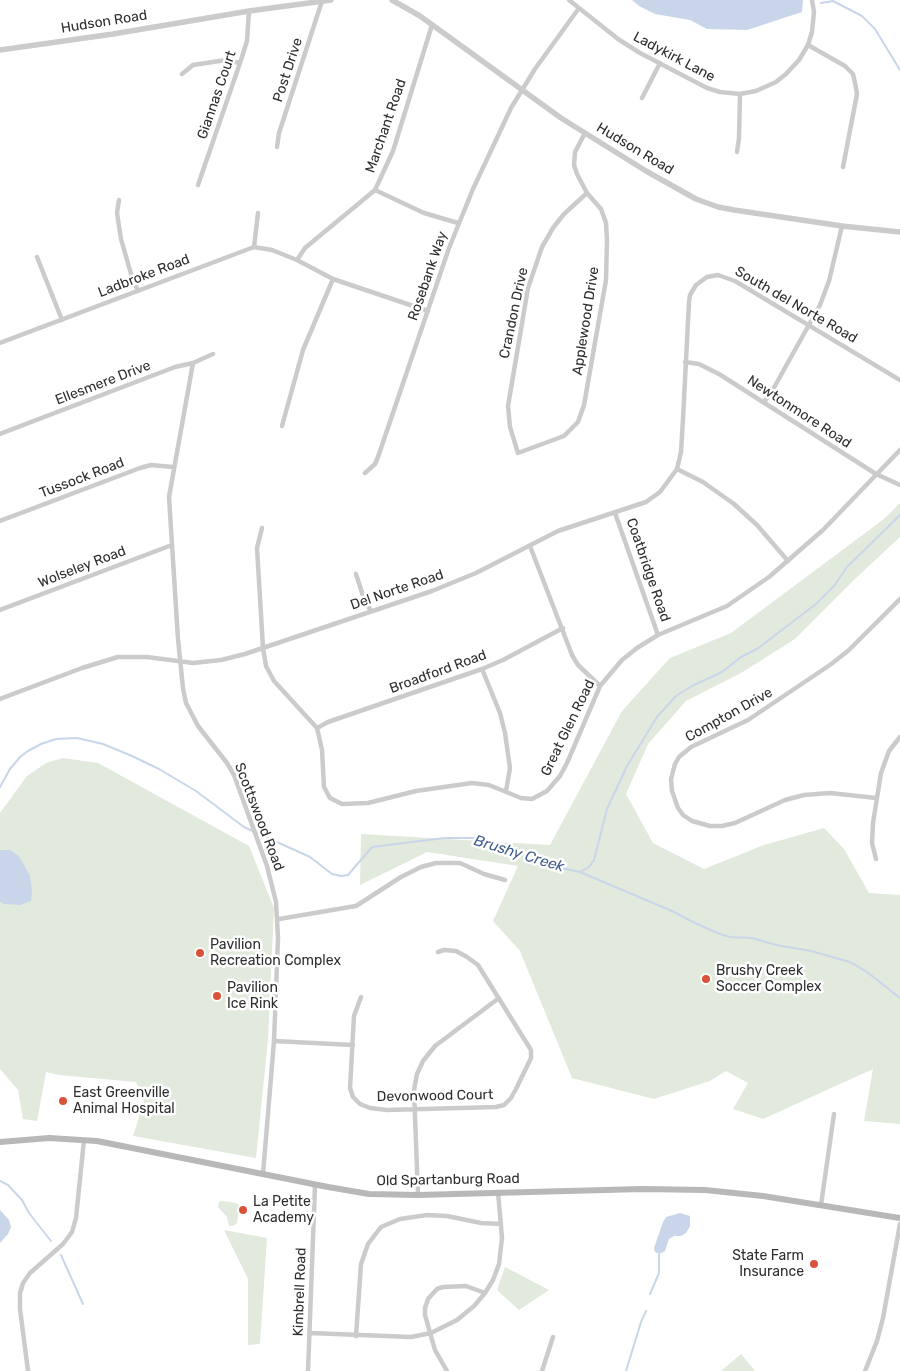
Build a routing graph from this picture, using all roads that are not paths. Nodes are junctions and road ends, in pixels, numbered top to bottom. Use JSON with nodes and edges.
{"nodes":[{"id":1,"x":331,"y":0,"type":"edge"},
{"id":2,"x":392,"y":0,"type":"edge"},
{"id":3,"x":569,"y":0,"type":"edge"},
{"id":4,"x":812,"y":0,"type":"edge"},
{"id":5,"x":322,"y":1,"type":"junction"},
{"id":6,"x":579,"y":8,"type":"junction"},
{"id":7,"x":249,"y":11,"type":"junction"},
{"id":8,"x":432,"y":25,"type":"junction"},
{"id":9,"x":808,"y":45,"type":"junction"},
{"id":10,"x":0,"y":50,"type":"edge"},
{"id":11,"x":240,"y":63,"type":"junction"},
{"id":12,"x":660,"y":63,"type":"junction"},
{"id":13,"x":182,"y":74,"type":"dead end"},
{"id":14,"x":523,"y":90,"type":"junction"},
{"id":15,"x":740,"y":94,"type":"junction"},
{"id":16,"x":642,"y":98,"type":"dead end"},
{"id":17,"x":584,"y":133,"type":"junction"},
{"id":18,"x":277,"y":147,"type":"dead end"},
{"id":19,"x":737,"y":152,"type":"dead end"},
{"id":20,"x":843,"y":167,"type":"dead end"},
{"id":21,"x":198,"y":185,"type":"dead end"},
{"id":22,"x":375,"y":190,"type":"junction"},
{"id":23,"x":587,"y":193,"type":"junction"},
{"id":24,"x":119,"y":200,"type":"dead end"},
{"id":25,"x":258,"y":213,"type":"dead end"},
{"id":26,"x":458,"y":224,"type":"junction"},
{"id":27,"x":842,"y":226,"type":"junction"},
{"id":28,"x":900,"y":232,"type":"edge"},
{"id":29,"x":254,"y":247,"type":"junction"},
{"id":30,"x":37,"y":257,"type":"dead end"},
{"id":31,"x":297,"y":260,"type":"junction"},
{"id":32,"x":333,"y":279,"type":"junction"},
{"id":33,"x":138,"y":291,"type":"junction"},
{"id":34,"x":428,"y":310,"type":"junction"},
{"id":35,"x":62,"y":320,"type":"junction"},
{"id":36,"x":810,"y":325,"type":"junction"},
{"id":37,"x":0,"y":343,"type":"edge"},
{"id":38,"x":214,"y":354,"type":"dead end"},
{"id":39,"x":685,"y":362,"type":"junction"},
{"id":40,"x":193,"y":363,"type":"junction"},
{"id":41,"x":900,"y":380,"type":"edge"},
{"id":42,"x":764,"y":402,"type":"junction"},
{"id":43,"x":282,"y":426,"type":"dead end"},
{"id":44,"x":0,"y":434,"type":"edge"},
{"id":45,"x":900,"y":450,"type":"edge"},
{"id":46,"x":518,"y":453,"type":"joint"},
{"id":47,"x":173,"y":467,"type":"junction"},
{"id":48,"x":676,"y":469,"type":"junction"},
{"id":49,"x":365,"y":473,"type":"dead end"},
{"id":50,"x":876,"y":474,"type":"junction"},
{"id":51,"x":900,"y":485,"type":"edge"},
{"id":52,"x":616,"y":513,"type":"junction"},
{"id":53,"x":0,"y":521,"type":"edge"},
{"id":54,"x":262,"y":528,"type":"dead end"},
{"id":55,"x":172,"y":545,"type":"junction"},
{"id":56,"x":530,"y":546,"type":"junction"},
{"id":57,"x":788,"y":561,"type":"junction"},
{"id":58,"x":356,"y":574,"type":"dead end"},
{"id":59,"x":900,"y":599,"type":"edge"},
{"id":60,"x":0,"y":610,"type":"edge"},
{"id":61,"x":371,"y":611,"type":"junction"},
{"id":62,"x":563,"y":628,"type":"junction"},
{"id":63,"x":658,"y":635,"type":"junction"},
{"id":64,"x":263,"y":648,"type":"junction"},
{"id":65,"x":180,"y":662,"type":"junction"},
{"id":66,"x":482,"y":668,"type":"junction"},
{"id":67,"x":600,"y":686,"type":"junction"},
{"id":68,"x":0,"y":699,"type":"edge"},
{"id":69,"x":317,"y":728,"type":"junction"},
{"id":70,"x":900,"y":737,"type":"edge"},
{"id":71,"x":506,"y":791,"type":"junction"},
{"id":72,"x":876,"y":798,"type":"junction"},
{"id":73,"x":876,"y":859,"type":"dead end"},
{"id":74,"x":505,"y":880,"type":"dead end"},
{"id":75,"x":278,"y":919,"type":"junction"},
{"id":76,"x":438,"y":952,"type":"dead end"},
{"id":77,"x":362,"y":997,"type":"dead end"},
{"id":78,"x":499,"y":998,"type":"junction"},
{"id":79,"x":274,"y":1041,"type":"junction"},
{"id":80,"x":353,"y":1045,"type":"junction"},
{"id":81,"x":414,"y":1109,"type":"junction"},
{"id":82,"x":834,"y":1114,"type":"dead end"},
{"id":83,"x":84,"y":1140,"type":"junction"},
{"id":84,"x":0,"y":1142,"type":"edge"},
{"id":85,"x":263,"y":1174,"type":"junction"},
{"id":86,"x":315,"y":1185,"type":"junction"},
{"id":87,"x":498,"y":1192,"type":"junction"},
{"id":88,"x":418,"y":1195,"type":"junction"},
{"id":89,"x":821,"y":1205,"type":"junction"},
{"id":90,"x":900,"y":1218,"type":"edge"},
{"id":91,"x":500,"y":1224,"type":"junction"},
{"id":92,"x":900,"y":1224,"type":"edge"},
{"id":93,"x":485,"y":1293,"type":"junction"},
{"id":94,"x":310,"y":1333,"type":"junction"},
{"id":95,"x":431,"y":1333,"type":"junction"},
{"id":96,"x":356,"y":1336,"type":"junction"},
{"id":97,"x":553,"y":1336,"type":"dead end"},
{"id":98,"x":28,"y":1371,"type":"edge"},
{"id":99,"x":308,"y":1371,"type":"edge"},
{"id":100,"x":446,"y":1371,"type":"edge"},
{"id":101,"x":542,"y":1371,"type":"edge"},
{"id":102,"x":865,"y":1371,"type":"edge"}],
"edges":[{"from":1,"to":5,"type":"street","name":"Hudson Road"},
{"from":2,"to":8,"type":"street","name":"Hudson Road"},
{"from":3,"to":6,"type":"street","name":"Ladykirk Lane"},
{"from":4,"to":9,"type":"street","name":"Ladykirk Lane"},
{"from":5,"to":7,"type":"street","name":"Hudson Road"},
{"from":5,"to":18,"type":"street","name":"Post Drive"},
{"from":6,"to":12,"type":"street","name":"Ladykirk Lane"},
{"from":6,"to":14,"type":"street","name":"Rosebank Way"},
{"from":7,"to":10,"type":"street","name":"Hudson Road"},
{"from":7,"to":11,"type":"street","name":"Giannas Court"},
{"from":8,"to":14,"type":"street","name":"Hudson Road"},
{"from":8,"to":22,"type":"street","name":"Marchant Road"},
{"from":9,"to":15,"type":"street","name":"Ladykirk Lane"},
{"from":9,"to":20,"type":"street"},
{"from":11,"to":13,"type":"street"},
{"from":11,"to":21,"type":"street","name":"Giannas Court"},
{"from":12,"to":15,"type":"street","name":"Ladykirk Lane"},
{"from":12,"to":16,"type":"street"},
{"from":14,"to":17,"type":"street","name":"Hudson Road"},
{"from":14,"to":26,"type":"street","name":"Rosebank Way"},
{"from":15,"to":19,"type":"street"},
{"from":17,"to":23,"type":"street","name":"Applewood Drive"},
{"from":17,"to":27,"type":"street","name":"Hudson Road"},
{"from":22,"to":26,"type":"street"},
{"from":22,"to":31,"type":"street","name":"Marchant Road"},
{"from":23,"to":46,"type":"street","name":"Crandon Drive"},
{"from":23,"to":46,"type":"street","name":"Applewood Drive"},
{"from":24,"to":33,"type":"street"},
{"from":25,"to":29,"type":"street"},
{"from":26,"to":34,"type":"street","name":"Rosebank Way"},
{"from":27,"to":28,"type":"street","name":"Hudson Road"},
{"from":27,"to":36,"type":"street"},
{"from":29,"to":31,"type":"street"},
{"from":29,"to":33,"type":"street","name":"Ladbroke Road"},
{"from":30,"to":35,"type":"street"},
{"from":31,"to":32,"type":"street"},
{"from":32,"to":34,"type":"street"},
{"from":32,"to":43,"type":"street"},
{"from":33,"to":35,"type":"street","name":"Ladbroke Road"},
{"from":34,"to":49,"type":"street","name":"Rosebank Way"},
{"from":35,"to":37,"type":"street","name":"Ladbroke Road"},
{"from":36,"to":39,"type":"street","name":"South del Norte Road"},
{"from":36,"to":41,"type":"street","name":"South del Norte Road"},
{"from":36,"to":42,"type":"street"},
{"from":38,"to":40,"type":"street","name":"Ellesmere Drive"},
{"from":39,"to":42,"type":"street","name":"Newtonmore Road"},
{"from":39,"to":48,"type":"street","name":"Del Norte Road"},
{"from":40,"to":44,"type":"street","name":"Ellesmere Drive"},
{"from":40,"to":47,"type":"street","name":"Scottswood Road"},
{"from":42,"to":50,"type":"street","name":"Newtonmore Road"},
{"from":45,"to":50,"type":"street"},
{"from":47,"to":53,"type":"street","name":"Tussock Road"},
{"from":47,"to":55,"type":"street","name":"Scottswood Road"},
{"from":48,"to":52,"type":"street","name":"Del Norte Road"},
{"from":48,"to":57,"type":"street"},
{"from":50,"to":51,"type":"street","name":"Newtonmore Road"},
{"from":50,"to":57,"type":"street","name":"Great Glen Road"},
{"from":52,"to":56,"type":"street","name":"Del Norte Road"},
{"from":52,"to":63,"type":"street","name":"Coatbridge Road"},
{"from":54,"to":64,"type":"street","name":"Great Glen Road"},
{"from":55,"to":60,"type":"street","name":"Wolseley Road"},
{"from":55,"to":65,"type":"street","name":"Scottswood Road"},
{"from":56,"to":61,"type":"street","name":"Del Norte Road"},
{"from":56,"to":62,"type":"street"},
{"from":57,"to":63,"type":"street","name":"Great Glen Road"},
{"from":58,"to":61,"type":"street"},
{"from":59,"to":72,"type":"street","name":"Compton Drive"},
{"from":61,"to":64,"type":"street","name":"Del Norte Road"},
{"from":62,"to":66,"type":"street","name":"Broadford Road"},
{"from":62,"to":67,"type":"street"},
{"from":63,"to":67,"type":"street","name":"Great Glen Road"},
{"from":64,"to":65,"type":"street","name":"Del Norte Road"},
{"from":64,"to":69,"type":"street","name":"Great Glen Road"},
{"from":65,"to":68,"type":"street","name":"Del Norte Road"},
{"from":65,"to":75,"type":"street","name":"Scottswood Road"},
{"from":66,"to":69,"type":"street","name":"Broadford Road"},
{"from":66,"to":71,"type":"street"},
{"from":67,"to":71,"type":"street","name":"Great Glen Road"},
{"from":69,"to":71,"type":"street","name":"Great Glen Road"},
{"from":70,"to":72,"type":"street"},
{"from":72,"to":73,"type":"street"},
{"from":74,"to":75,"type":"street"},
{"from":75,"to":79,"type":"street","name":"Scottswood Road"},
{"from":76,"to":78,"type":"street","name":"Devonwood Court"},
{"from":77,"to":80,"type":"street","name":"Devonwood Court"},
{"from":78,"to":81,"type":"street"},
{"from":78,"to":81,"type":"street","name":"Devonwood Court"},
{"from":79,"to":80,"type":"street"},
{"from":79,"to":85,"type":"street","name":"Scottswood Road"},
{"from":80,"to":81,"type":"street","name":"Devonwood Court"},
{"from":81,"to":88,"type":"street"},
{"from":82,"to":89,"type":"street"},
{"from":83,"to":84,"type":"main road","name":"Old Spartanburg Road"},
{"from":83,"to":85,"type":"main road","name":"Old Spartanburg Road"},
{"from":83,"to":98,"type":"street"},
{"from":85,"to":86,"type":"main road","name":"Old Spartanburg Road"},
{"from":86,"to":88,"type":"main road","name":"Old Spartanburg Road"},
{"from":86,"to":94,"type":"street","name":"Kimbrell Road"},
{"from":87,"to":88,"type":"main road","name":"Old Spartanburg Road"},
{"from":87,"to":89,"type":"main road","name":"Old Spartanburg Road"},
{"from":87,"to":91,"type":"street"},
{"from":89,"to":90,"type":"main road","name":"Old Spartanburg Road"},
{"from":91,"to":93,"type":"street"},
{"from":91,"to":96,"type":"street"},
{"from":92,"to":102,"type":"street"},
{"from":93,"to":95,"type":"street"},
{"from":93,"to":95,"type":"street"},
{"from":94,"to":96,"type":"street"},
{"from":94,"to":99,"type":"street","name":"Kimbrell Road"},
{"from":95,"to":96,"type":"street"},
{"from":95,"to":100,"type":"street"},
{"from":97,"to":101,"type":"street"}]}
